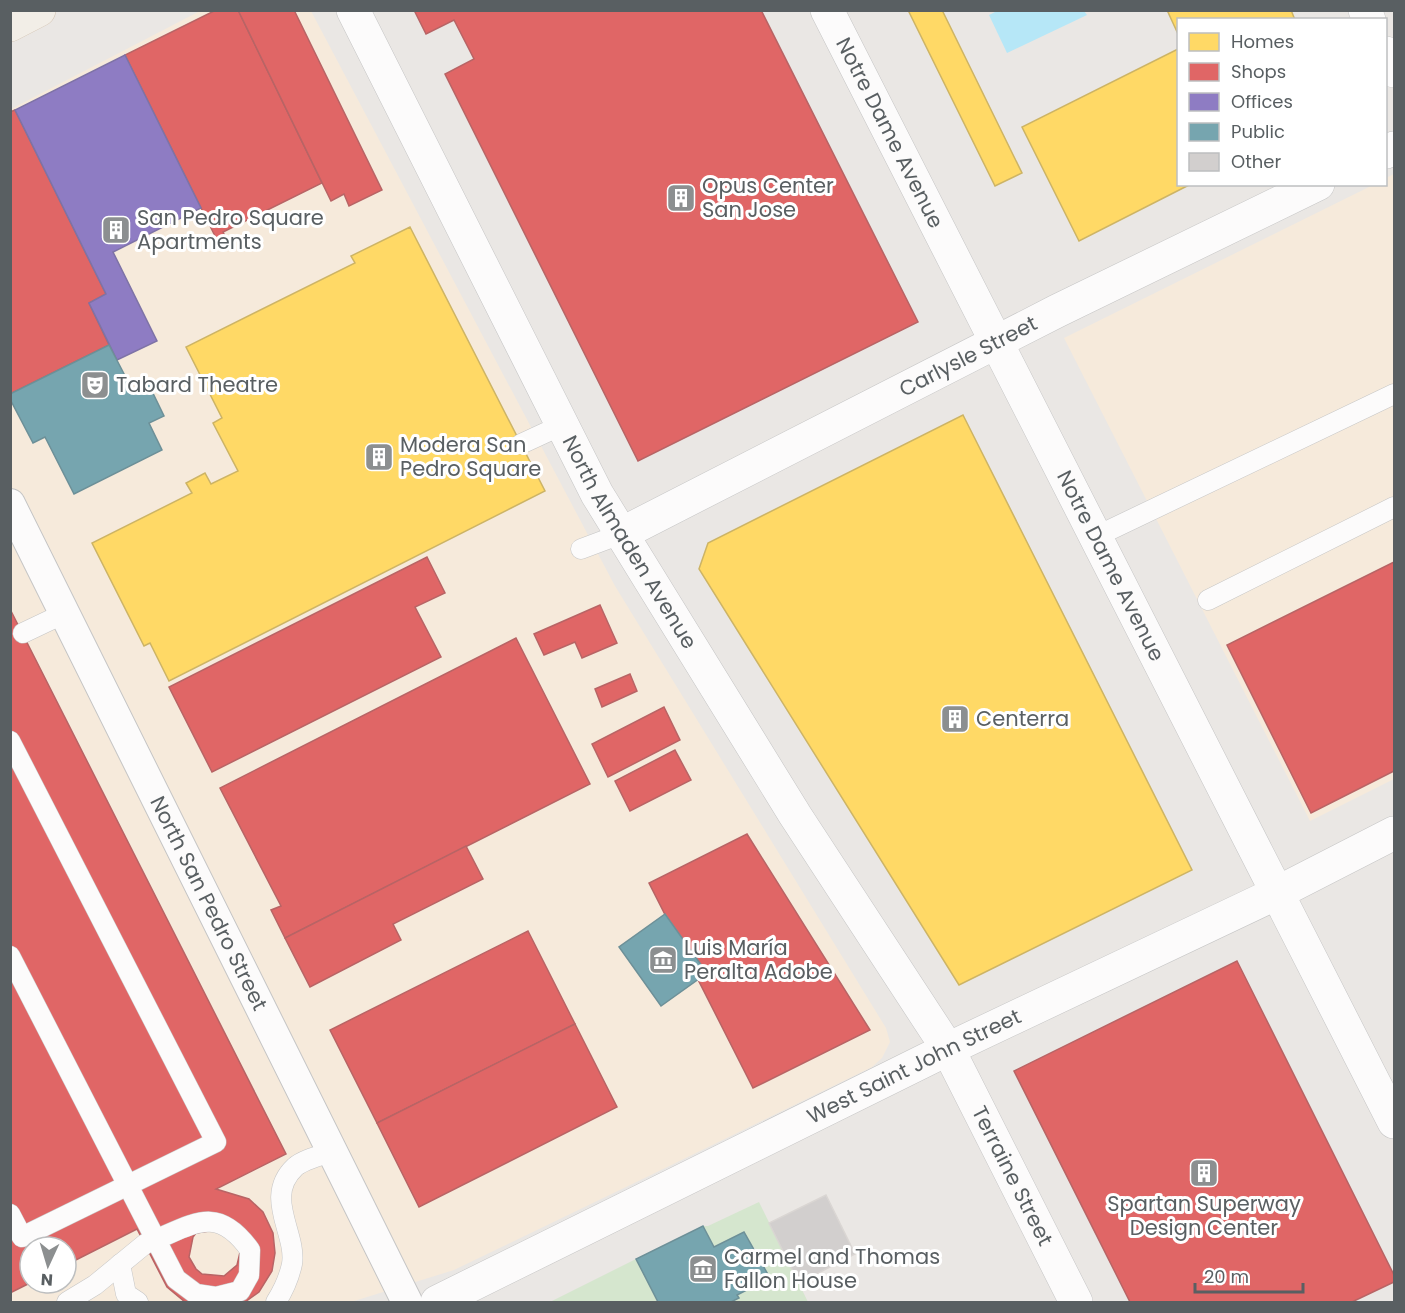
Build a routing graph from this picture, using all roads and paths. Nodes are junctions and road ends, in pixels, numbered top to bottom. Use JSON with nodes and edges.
{"nodes":[{"id":1,"x":39,"y":10,"type":"edge"},
{"id":2,"x":353,"y":10,"type":"edge"},
{"id":3,"x":827,"y":10,"type":"edge"},
{"id":4,"x":10,"y":25,"type":"edge"},
{"id":5,"x":1387,"y":55,"type":"edge"},
{"id":6,"x":1395,"y":71,"type":"edge"},
{"id":7,"x":1314,"y":186,"type":"edge"},
{"id":8,"x":997,"y":342,"type":"junction"},
{"id":9,"x":1395,"y":394,"type":"edge"},
{"id":10,"x":562,"y":425,"type":"junction"},
{"id":11,"x":521,"y":444,"type":"dead end"},
{"id":12,"x":10,"y":504,"type":"edge"},
{"id":13,"x":1395,"y":507,"type":"edge"},
{"id":14,"x":621,"y":534,"type":"junction"},
{"id":15,"x":1095,"y":537,"type":"junction"},
{"id":16,"x":582,"y":549,"type":"dead end"},
{"id":17,"x":1208,"y":600,"type":"dead end"},
{"id":18,"x":65,"y":613,"type":"junction"},
{"id":19,"x":23,"y":633,"type":"dead end"},
{"id":20,"x":10,"y":741,"type":"edge"},
{"id":21,"x":1395,"y":832,"type":"edge"},
{"id":22,"x":1279,"y":892,"type":"junction"},
{"id":23,"x":10,"y":956,"type":"edge"},
{"id":24,"x":948,"y":1049,"type":"junction"},
{"id":25,"x":1395,"y":1122,"type":"edge"},
{"id":26,"x":334,"y":1151,"type":"junction"},
{"id":27,"x":127,"y":1185,"type":"junction"},
{"id":28,"x":10,"y":1214,"type":"edge"},
{"id":29,"x":120,"y":1264,"type":"junction"},
{"id":30,"x":67,"y":1302,"type":"edge"},
{"id":31,"x":138,"y":1302,"type":"edge"},
{"id":32,"x":276,"y":1302,"type":"edge"},
{"id":33,"x":407,"y":1302,"type":"edge"},
{"id":34,"x":437,"y":1302,"type":"edge"},
{"id":35,"x":1076,"y":1302,"type":"edge"}],
"edges":[{"from":1,"to":4,"type":"main road"},
{"from":2,"to":10,"type":"street","name":"North Almaden Avenue"},
{"from":3,"to":8,"type":"street","name":"Notre Dame Avenue"},
{"from":5,"to":6,"type":"street"},
{"from":7,"to":8,"type":"street","name":"Carlysle Street"},
{"from":8,"to":14,"type":"street","name":"Carlysle Street"},
{"from":8,"to":15,"type":"street","name":"Notre Dame Avenue"},
{"from":9,"to":15,"type":"lane"},
{"from":10,"to":11,"type":"lane"},
{"from":10,"to":14,"type":"street","name":"North Almaden Avenue"},
{"from":12,"to":18,"type":"street","name":"North San Pedro Street"},
{"from":13,"to":17,"type":"lane"},
{"from":14,"to":16,"type":"lane"},
{"from":14,"to":24,"type":"street","name":"North Almaden Avenue"},
{"from":15,"to":22,"type":"street","name":"Notre Dame Avenue"},
{"from":18,"to":19,"type":"lane"},
{"from":18,"to":26,"type":"street","name":"North San Pedro Street"},
{"from":20,"to":27,"type":"lane"},
{"from":21,"to":22,"type":"street","name":"West Saint John Street"},
{"from":22,"to":24,"type":"street","name":"West Saint John Street"},
{"from":22,"to":25,"type":"street","name":"Notre Dame Avenue"},
{"from":23,"to":27,"type":"lane"},
{"from":24,"to":34,"type":"street","name":"West Saint John Street"},
{"from":24,"to":35,"type":"street","name":"Terraine Street"},
{"from":26,"to":32,"type":"lane"},
{"from":26,"to":33,"type":"street","name":"North San Pedro Street"},
{"from":27,"to":28,"type":"lane"},
{"from":27,"to":29,"type":"lane"},
{"from":29,"to":30,"type":"lane"},
{"from":29,"to":31,"type":"lane"}]}
